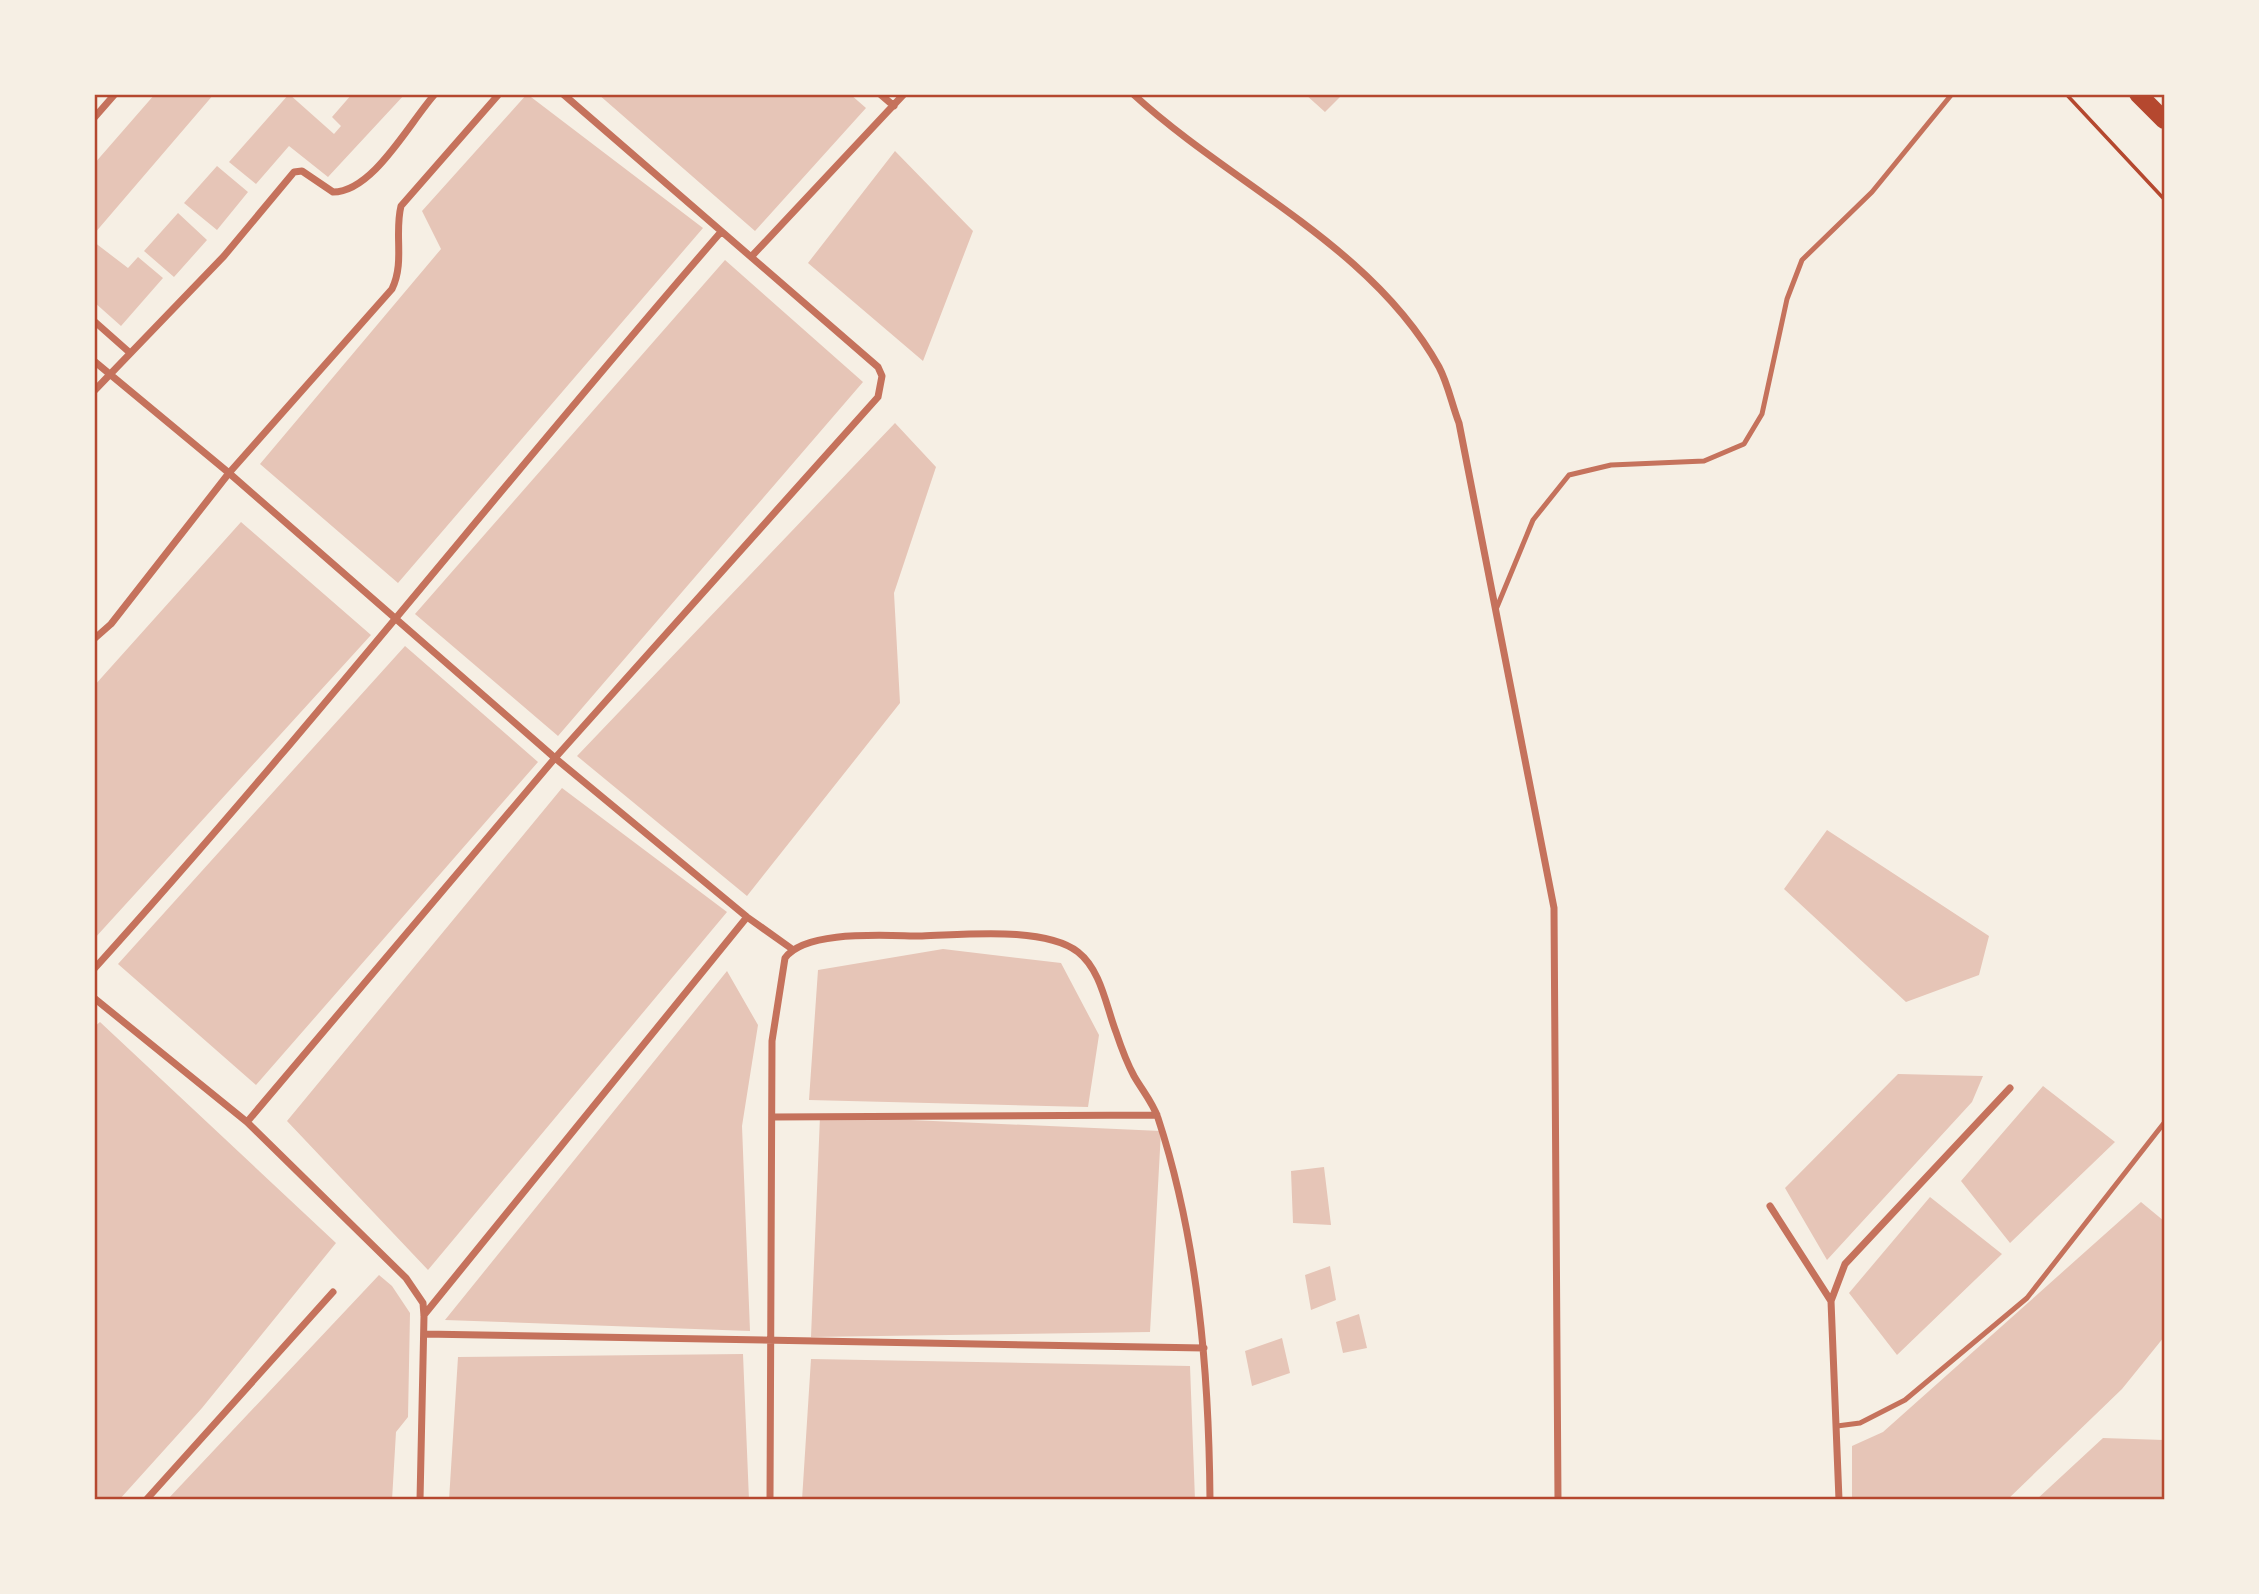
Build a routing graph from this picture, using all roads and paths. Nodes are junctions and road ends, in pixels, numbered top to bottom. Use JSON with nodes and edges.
{"nodes":[{"id":1,"x":115,"y":94,"type":"edge"},
{"id":2,"x":435,"y":94,"type":"edge"},
{"id":3,"x":499,"y":94,"type":"edge"},
{"id":4,"x":563,"y":94,"type":"edge"},
{"id":5,"x":880,"y":94,"type":"edge"},
{"id":6,"x":904,"y":94,"type":"edge"},
{"id":7,"x":1133,"y":94,"type":"edge"},
{"id":8,"x":1952,"y":94,"type":"edge"},
{"id":9,"x":2066,"y":94,"type":"edge"},
{"id":10,"x":2138,"y":94,"type":"edge"},
{"id":11,"x":894,"y":106,"type":"junction"},
{"id":12,"x":94,"y":118,"type":"edge"},
{"id":13,"x":2165,"y":120,"type":"edge"},
{"id":14,"x":2165,"y":199,"type":"edge"},
{"id":15,"x":720,"y":233,"type":"junction"},
{"id":16,"x":751,"y":257,"type":"junction"},
{"id":17,"x":94,"y":321,"type":"edge"},
{"id":18,"x":129,"y":352,"type":"junction"},
{"id":19,"x":94,"y":361,"type":"edge"},
{"id":20,"x":109,"y":374,"type":"junction"},
{"id":21,"x":94,"y":391,"type":"edge"},
{"id":22,"x":229,"y":473,"type":"junction"},
{"id":23,"x":1497,"y":607,"type":"junction"},
{"id":24,"x":396,"y":620,"type":"junction"},
{"id":25,"x":94,"y":639,"type":"edge"},
{"id":26,"x":555,"y":758,"type":"junction"},
{"id":27,"x":747,"y":917,"type":"junction"},
{"id":28,"x":792,"y":949,"type":"junction"},
{"id":29,"x":94,"y":969,"type":"edge"},
{"id":30,"x":95,"y":999,"type":"edge"},
{"id":31,"x":2010,"y":1088,"type":"dead end"},
{"id":32,"x":1157,"y":1115,"type":"junction"},
{"id":33,"x":773,"y":1117,"type":"junction"},
{"id":34,"x":247,"y":1122,"type":"junction"},
{"id":35,"x":2165,"y":1124,"type":"edge"},
{"id":36,"x":1770,"y":1206,"type":"dead end"},
{"id":37,"x":332,"y":1292,"type":"dead end"},
{"id":38,"x":1830,"y":1301,"type":"junction"},
{"id":39,"x":424,"y":1316,"type":"junction"},
{"id":40,"x":424,"y":1334,"type":"junction"},
{"id":41,"x":772,"y":1340,"type":"junction"},
{"id":42,"x":1204,"y":1348,"type":"junction"},
{"id":43,"x":1837,"y":1426,"type":"junction"},
{"id":44,"x":146,"y":1500,"type":"edge"},
{"id":45,"x":420,"y":1500,"type":"edge"},
{"id":46,"x":770,"y":1500,"type":"edge"},
{"id":47,"x":1210,"y":1500,"type":"edge"},
{"id":48,"x":1558,"y":1500,"type":"edge"},
{"id":49,"x":1839,"y":1500,"type":"edge"}],
"edges":[{"from":1,"to":12,"type":"street"},
{"from":2,"to":18,"type":"street"},
{"from":3,"to":22,"type":"street"},
{"from":4,"to":15,"type":"street"},
{"from":5,"to":11,"type":"street"},
{"from":6,"to":11,"type":"street"},
{"from":7,"to":23,"type":"street"},
{"from":8,"to":23,"type":"lane"},
{"from":9,"to":14,"type":"path"},
{"from":10,"to":13,"type":"highway"},
{"from":11,"to":16,"type":"street"},
{"from":15,"to":16,"type":"street"},
{"from":15,"to":24,"type":"street"},
{"from":16,"to":26,"type":"street"},
{"from":17,"to":18,"type":"street"},
{"from":18,"to":20,"type":"street"},
{"from":19,"to":20,"type":"street"},
{"from":20,"to":21,"type":"street"},
{"from":20,"to":22,"type":"street"},
{"from":22,"to":24,"type":"street"},
{"from":22,"to":25,"type":"street"},
{"from":23,"to":48,"type":"street"},
{"from":24,"to":26,"type":"street"},
{"from":24,"to":29,"type":"street"},
{"from":26,"to":27,"type":"street"},
{"from":26,"to":34,"type":"street"},
{"from":27,"to":28,"type":"street"},
{"from":27,"to":39,"type":"street"},
{"from":28,"to":32,"type":"street"},
{"from":28,"to":33,"type":"street"},
{"from":30,"to":34,"type":"street"},
{"from":31,"to":38,"type":"street"},
{"from":32,"to":33,"type":"street"},
{"from":32,"to":42,"type":"street"},
{"from":33,"to":41,"type":"street"},
{"from":34,"to":39,"type":"street"},
{"from":35,"to":43,"type":"lane"},
{"from":36,"to":38,"type":"street"},
{"from":37,"to":44,"type":"street"},
{"from":38,"to":43,"type":"street"},
{"from":39,"to":40,"type":"street"},
{"from":40,"to":41,"type":"street"},
{"from":40,"to":45,"type":"street"},
{"from":41,"to":42,"type":"street"},
{"from":41,"to":46,"type":"street"},
{"from":42,"to":47,"type":"street"},
{"from":43,"to":49,"type":"street"}]}
